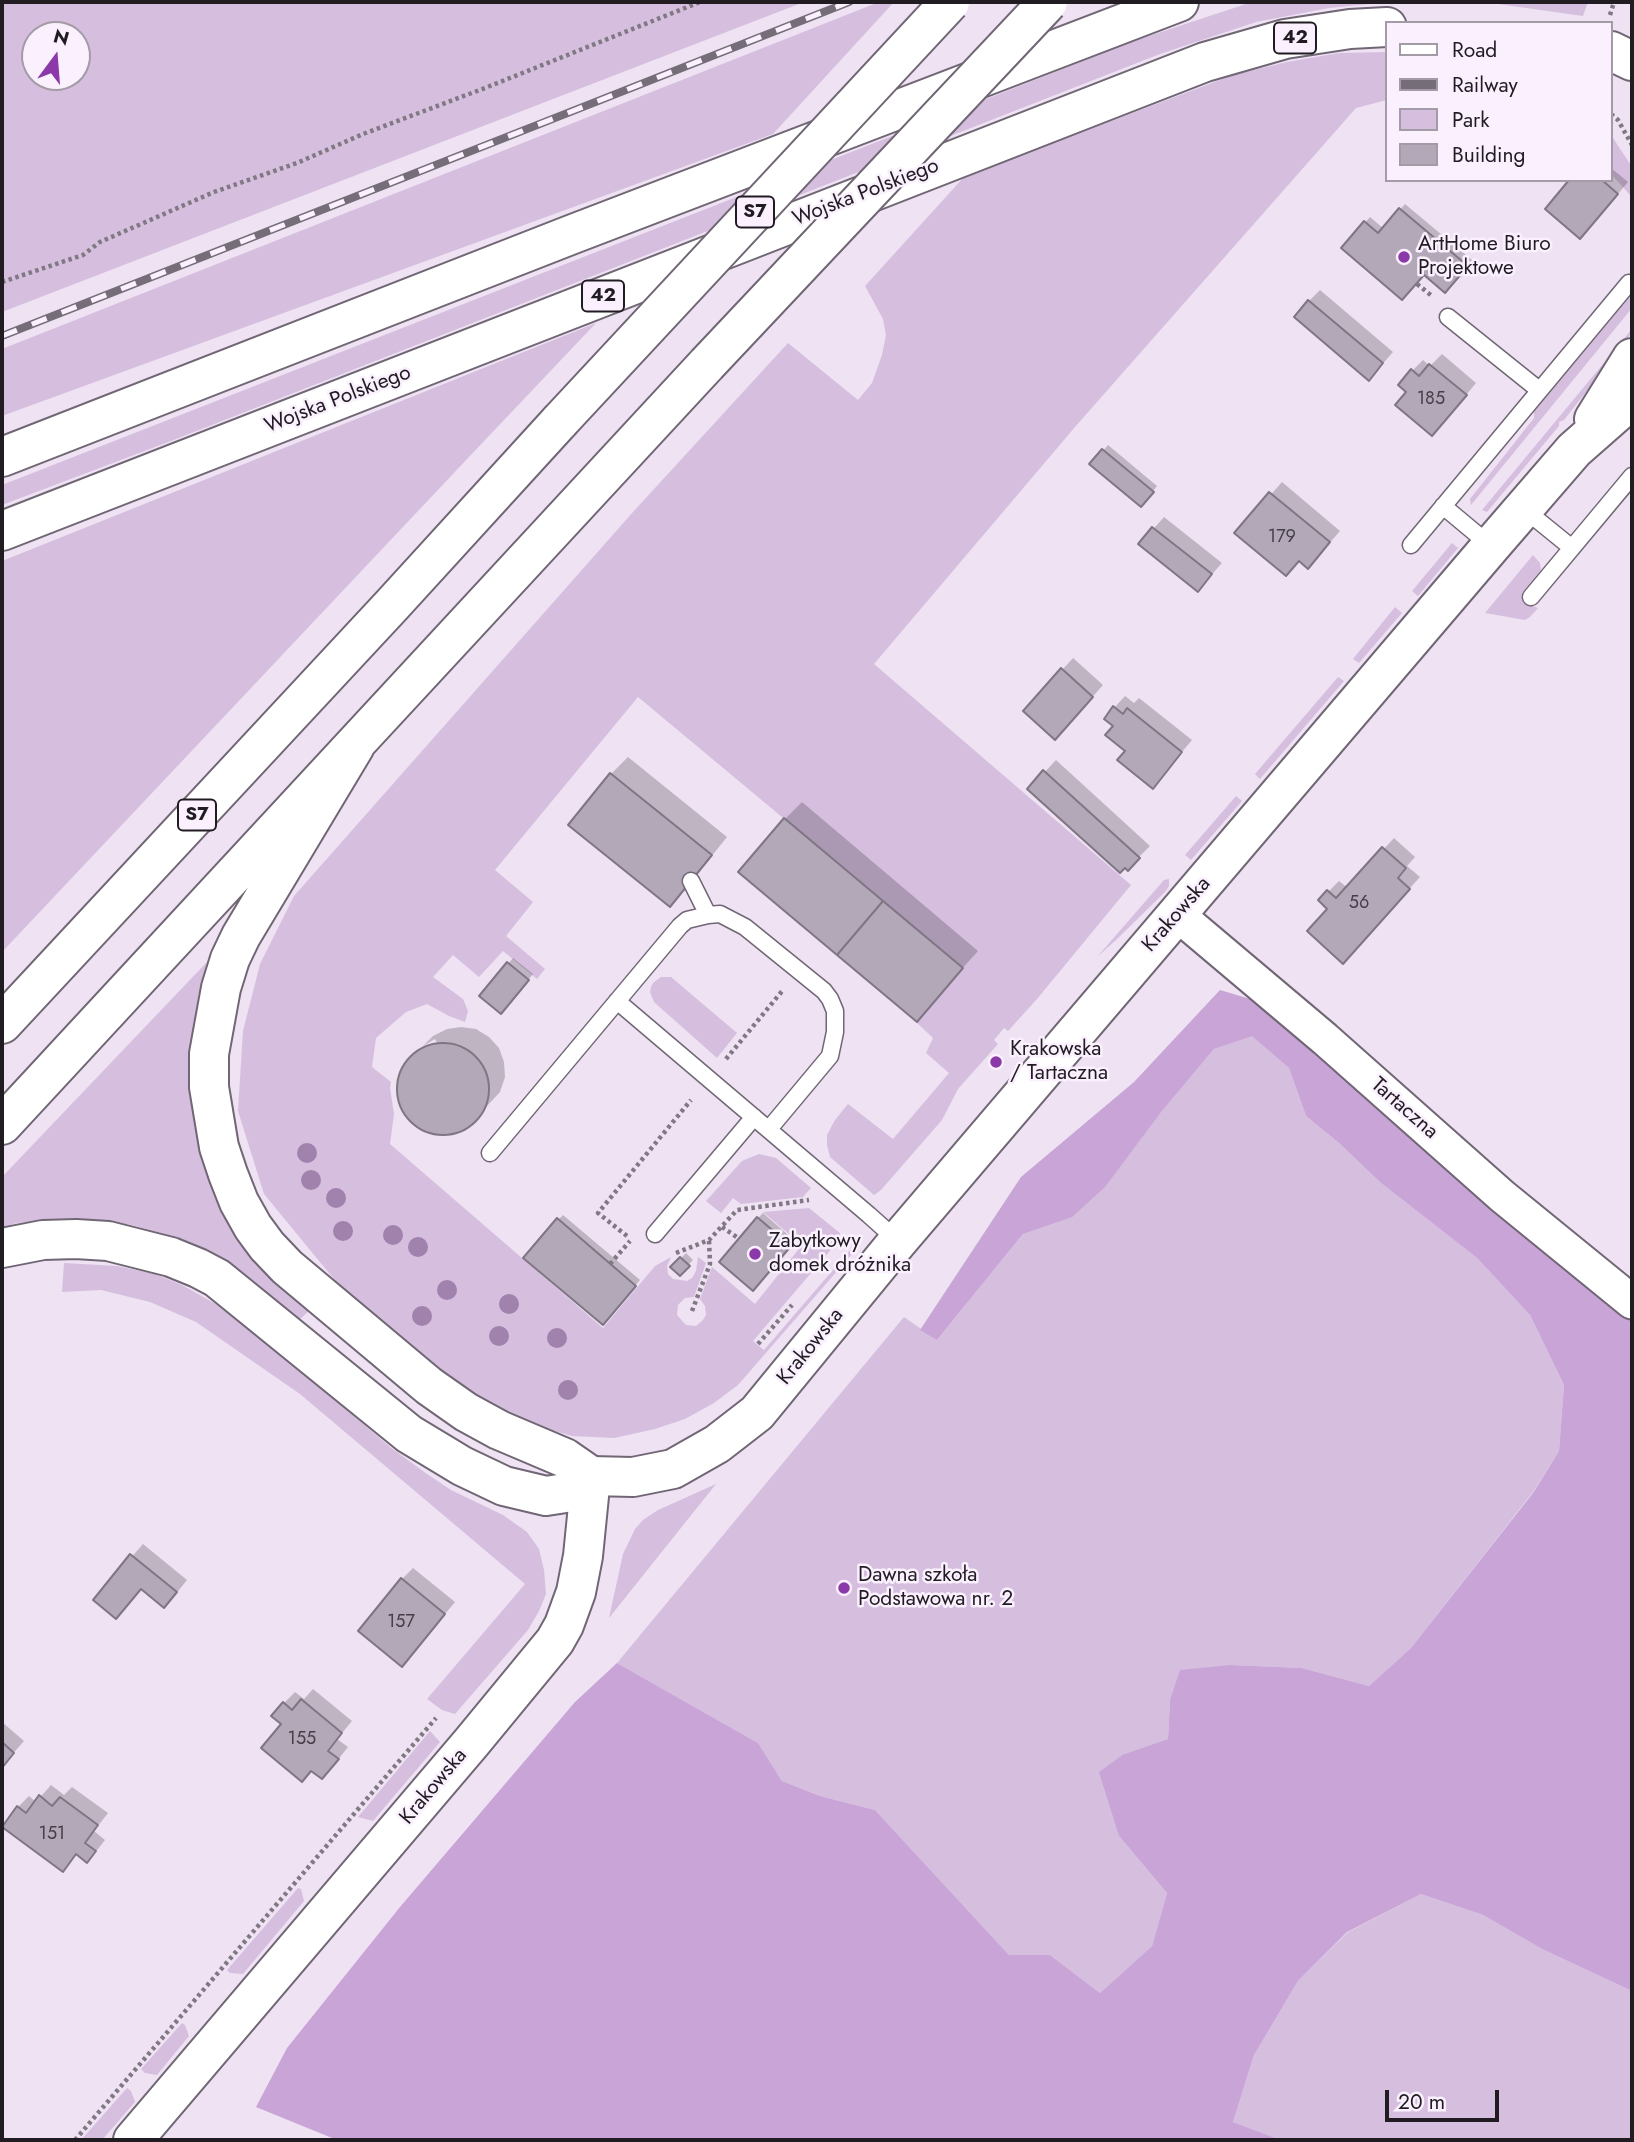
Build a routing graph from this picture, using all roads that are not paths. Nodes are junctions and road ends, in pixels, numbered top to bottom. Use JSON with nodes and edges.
{"nodes":[{"id":1,"x":950,"y":2,"type":"edge"},
{"id":2,"x":1048,"y":2,"type":"edge"},
{"id":3,"x":1179,"y":2,"type":"edge"},
{"id":4,"x":1386,"y":27,"type":"edge"},
{"id":5,"x":1613,"y":52,"type":"edge"},
{"id":6,"x":1632,"y":61,"type":"edge"},
{"id":7,"x":1629,"y":283,"type":"dead end"},
{"id":8,"x":1448,"y":317,"type":"dead end"},
{"id":9,"x":1632,"y":358,"type":"edge"},
{"id":10,"x":1539,"y":390,"type":"junction"},
{"id":11,"x":1632,"y":399,"type":"edge"},
{"id":12,"x":1574,"y":450,"type":"junction"},
{"id":13,"x":2,"y":457,"type":"edge"},
{"id":14,"x":1632,"y":476,"type":"edge"},
{"id":15,"x":1443,"y":506,"type":"junction"},
{"id":16,"x":1524,"y":509,"type":"junction"},
{"id":17,"x":2,"y":531,"type":"edge"},
{"id":18,"x":1411,"y":545,"type":"dead end"},
{"id":19,"x":1491,"y":546,"type":"junction"},
{"id":20,"x":1572,"y":548,"type":"junction"},
{"id":21,"x":1531,"y":597,"type":"dead end"},
{"id":22,"x":355,"y":746,"type":"junction"},
{"id":23,"x":691,"y":881,"type":"dead end"},
{"id":24,"x":708,"y":915,"type":"junction"},
{"id":25,"x":1178,"y":915,"type":"junction"},
{"id":26,"x":617,"y":1000,"type":"junction"},
{"id":27,"x":2,"y":1024,"type":"edge"},
{"id":28,"x":754,"y":1117,"type":"junction"},
{"id":29,"x":2,"y":1125,"type":"edge"},
{"id":30,"x":769,"y":1129,"type":"junction"},
{"id":31,"x":490,"y":1153,"type":"dead end"},
{"id":32,"x":655,"y":1234,"type":"dead end"},
{"id":33,"x":898,"y":1241,"type":"junction"},
{"id":34,"x":2,"y":1248,"type":"edge"},
{"id":35,"x":1632,"y":1302,"type":"edge"},
{"id":36,"x":591,"y":1476,"type":"junction"},
{"id":37,"x":133,"y":2140,"type":"edge"}],
"edges":[{"from":1,"to":27,"type":"main road","number":"S7","bridge":true},
{"from":2,"to":22,"type":"main road","bridge":true},
{"from":3,"to":13,"type":"main road"},
{"from":4,"to":17,"type":"main road","name":"Wojska Polskiego","number":"42"},
{"from":5,"to":6,"type":"main road"},
{"from":7,"to":10,"type":"lane"},
{"from":8,"to":10,"type":"lane"},
{"from":9,"to":12,"type":"main road","name":"Krakowska"},
{"from":10,"to":15,"type":"lane"},
{"from":11,"to":12,"type":"main road","name":"Krakowska"},
{"from":12,"to":16,"type":"main road","name":"Krakowska"},
{"from":14,"to":20,"type":"lane"},
{"from":15,"to":18,"type":"lane"},
{"from":15,"to":19,"type":"lane"},
{"from":16,"to":19,"type":"main road","name":"Krakowska"},
{"from":16,"to":20,"type":"lane"},
{"from":19,"to":25,"type":"main road","name":"Krakowska"},
{"from":20,"to":21,"type":"lane"},
{"from":22,"to":29,"type":"main road"},
{"from":22,"to":36,"type":"main road"},
{"from":23,"to":24,"type":"lane"},
{"from":24,"to":26,"type":"lane"},
{"from":24,"to":30,"type":"lane"},
{"from":25,"to":33,"type":"main road","name":"Krakowska"},
{"from":25,"to":35,"type":"street","name":"Tartaczna"},
{"from":26,"to":28,"type":"lane"},
{"from":26,"to":31,"type":"lane"},
{"from":28,"to":30,"type":"lane"},
{"from":28,"to":32,"type":"lane"},
{"from":30,"to":33,"type":"lane"},
{"from":33,"to":36,"type":"main road","name":"Krakowska"},
{"from":34,"to":36,"type":"main road"},
{"from":36,"to":37,"type":"main road","name":"Krakowska"}]}
